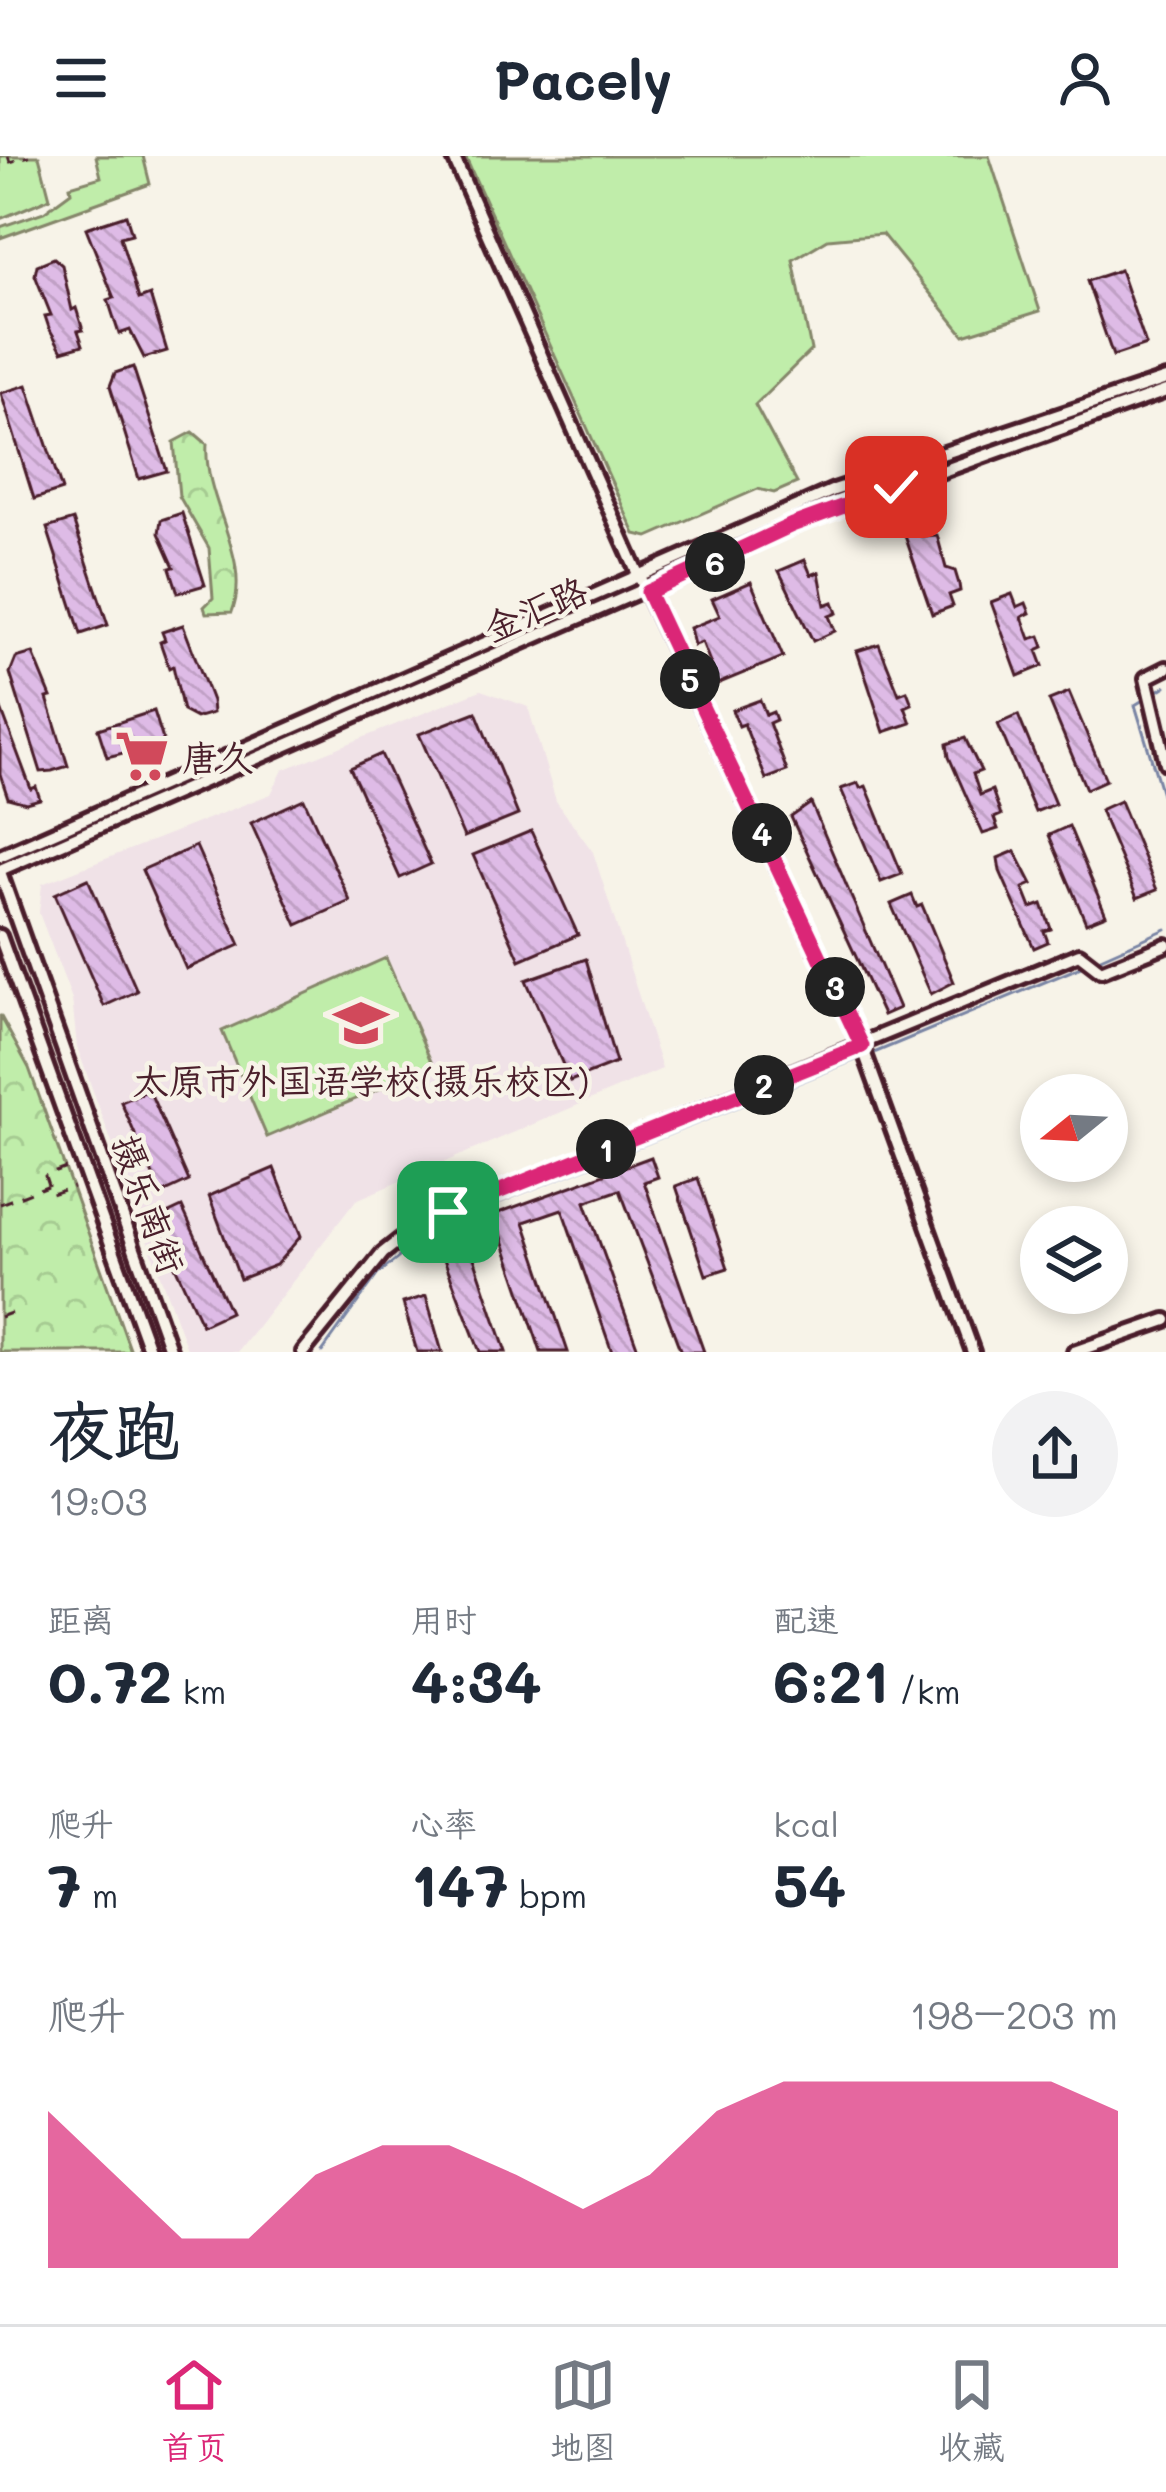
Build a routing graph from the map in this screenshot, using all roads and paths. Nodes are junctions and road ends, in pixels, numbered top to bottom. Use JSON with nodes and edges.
{"nodes":[{"id":1,"x":8,"y":156,"type":"edge"},
{"id":2,"x":29,"y":156,"type":"edge"},
{"id":3,"x":453,"y":156,"type":"edge"},
{"id":4,"x":1166,"y":379,"type":"edge"},
{"id":5,"x":1166,"y":391,"type":"edge"},
{"id":6,"x":637,"y":572,"type":"junction"},
{"id":7,"x":648,"y":592,"type":"junction"},
{"id":8,"x":1166,"y":668,"type":"edge"},
{"id":9,"x":1161,"y":714,"type":"edge"},
{"id":10,"x":1166,"y":763,"type":"edge"},
{"id":11,"x":0,"y":856,"type":"edge"},
{"id":12,"x":0,"y":871,"type":"edge"},
{"id":13,"x":0,"y":936,"type":"edge"},
{"id":14,"x":1166,"y":944,"type":"edge"},
{"id":15,"x":862,"y":1046,"type":"junction"},
{"id":16,"x":66,"y":1168,"type":"dead end"},
{"id":17,"x":48,"y":1185,"type":"junction"},
{"id":18,"x":73,"y":1187,"type":"dead end"},
{"id":19,"x":0,"y":1204,"type":"edge"},
{"id":20,"x":10,"y":1313,"type":"dead end"},
{"id":21,"x":0,"y":1317,"type":"edge"},
{"id":22,"x":1166,"y":1319,"type":"edge"},
{"id":23,"x":150,"y":1352,"type":"edge"},
{"id":24,"x":171,"y":1352,"type":"edge"},
{"id":25,"x":303,"y":1352,"type":"edge"},
{"id":26,"x":974,"y":1352,"type":"edge"},
{"id":27,"x":1075,"y":1352,"type":"edge"}],
"edges":[{"from":1,"to":2,"type":"path"},
{"from":3,"to":6,"type":"street"},
{"from":4,"to":6,"type":"street","name":"金汇路"},
{"from":5,"to":7,"type":"street","name":"金汇路"},
{"from":6,"to":7,"type":"street"},
{"from":6,"to":11,"type":"street","name":"金汇路"},
{"from":7,"to":12,"type":"street","name":"金汇路"},
{"from":7,"to":15,"type":"street"},
{"from":8,"to":9,"type":"street"},
{"from":9,"to":10,"type":"street"},
{"from":12,"to":24,"type":"street","name":"摄乐南街"},
{"from":13,"to":23,"type":"street","name":"摄乐南街"},
{"from":14,"to":15,"type":"street"},
{"from":15,"to":25,"type":"street"},
{"from":15,"to":26,"type":"street"},
{"from":16,"to":17,"type":"path"},
{"from":17,"to":18,"type":"path"},
{"from":17,"to":19,"type":"path"},
{"from":20,"to":21,"type":"path"},
{"from":22,"to":27,"type":"street"}]}
